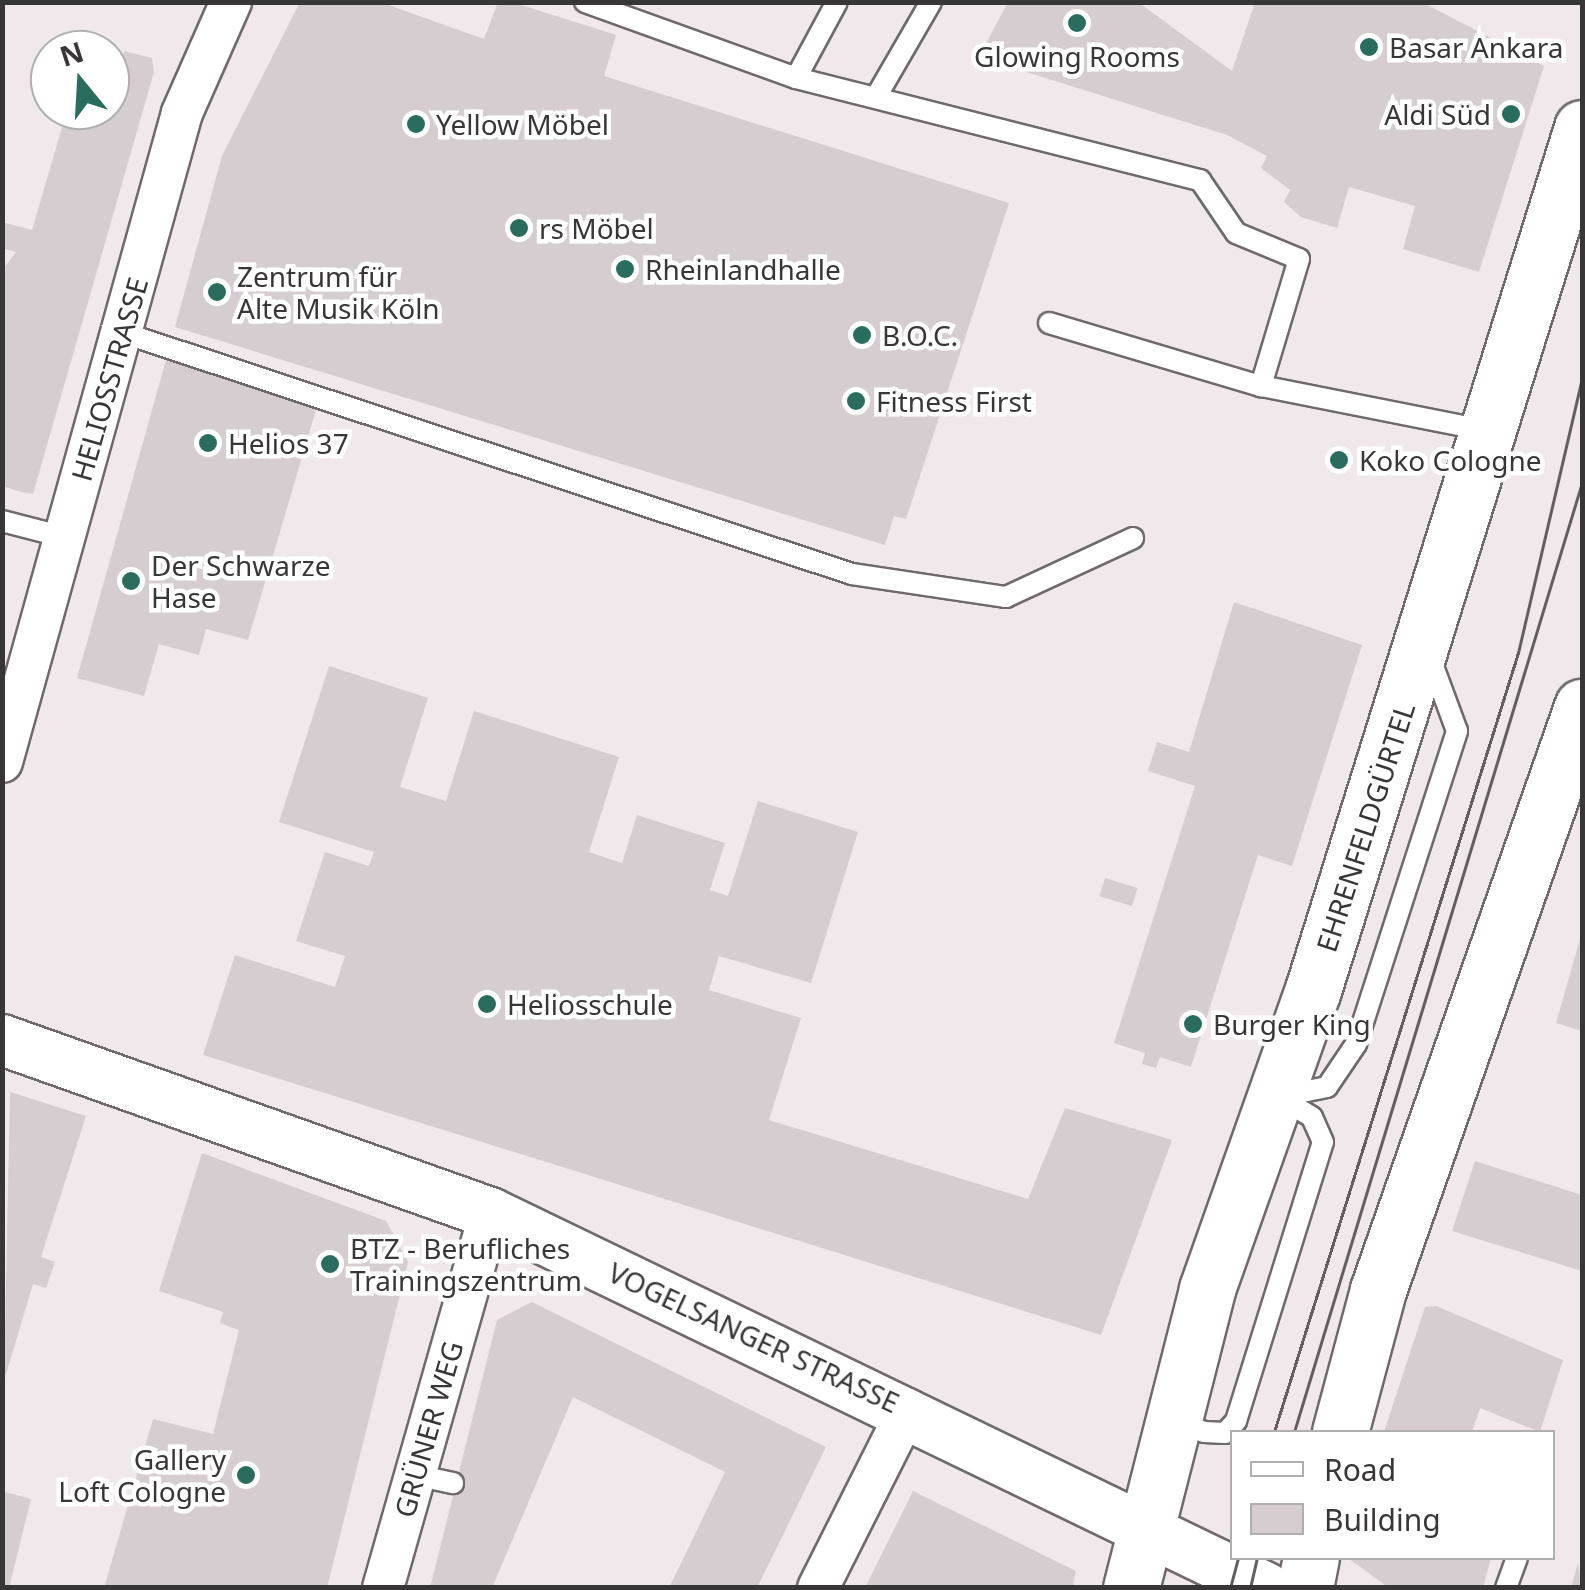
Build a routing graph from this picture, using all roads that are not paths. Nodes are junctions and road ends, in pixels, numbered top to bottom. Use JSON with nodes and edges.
{"nodes":[{"id":1,"x":231,"y":2,"type":"edge"},
{"id":2,"x":585,"y":2,"type":"edge"},
{"id":3,"x":837,"y":2,"type":"edge"},
{"id":4,"x":931,"y":2,"type":"edge"},
{"id":5,"x":796,"y":78,"type":"junction"},
{"id":6,"x":876,"y":97,"type":"junction"},
{"id":7,"x":1582,"y":128,"type":"edge"},
{"id":8,"x":1049,"y":323,"type":"dead end"},
{"id":9,"x":124,"y":333,"type":"junction"},
{"id":10,"x":1261,"y":386,"type":"junction"},
{"id":11,"x":1493,"y":420,"type":"junction"},
{"id":12,"x":2,"y":521,"type":"edge"},
{"id":13,"x":64,"y":538,"type":"junction"},
{"id":14,"x":1133,"y":538,"type":"dead end"},
{"id":15,"x":1582,"y":707,"type":"edge"},
{"id":16,"x":2,"y":762,"type":"edge"},
{"id":17,"x":2,"y":1040,"type":"edge"},
{"id":18,"x":490,"y":1212,"type":"junction"},
{"id":19,"x":908,"y":1408,"type":"junction"},
{"id":20,"x":1341,"y":1430,"type":"edge"},
{"id":21,"x":1143,"y":1524,"type":"junction"},
{"id":22,"x":1311,"y":1560,"type":"edge"},
{"id":23,"x":1516,"y":1560,"type":"edge"},
{"id":24,"x":383,"y":1588,"type":"edge"},
{"id":25,"x":818,"y":1588,"type":"edge"},
{"id":26,"x":1131,"y":1588,"type":"edge"},
{"id":27,"x":1266,"y":1588,"type":"edge"},
{"id":28,"x":1306,"y":1588,"type":"edge"},
{"id":29,"x":1506,"y":1588,"type":"edge"}],
"edges":[{"from":1,"to":9,"type":"street","name":"HELIOSSTRASSE"},
{"from":2,"to":5,"type":"lane"},
{"from":3,"to":5,"type":"lane"},
{"from":4,"to":6,"type":"lane"},
{"from":5,"to":6,"type":"lane"},
{"from":6,"to":10,"type":"lane"},
{"from":7,"to":11,"type":"main road","name":"EHRENFELDGÜRTEL"},
{"from":8,"to":10,"type":"lane"},
{"from":9,"to":13,"type":"street","name":"HELIOSSTRASSE"},
{"from":9,"to":14,"type":"lane"},
{"from":10,"to":11,"type":"lane"},
{"from":11,"to":21,"type":"main road","name":"EHRENFELDGÜRTEL"},
{"from":12,"to":13,"type":"lane"},
{"from":13,"to":16,"type":"street","name":"HELIOSSTRASSE"},
{"from":15,"to":20,"type":"main road"},
{"from":17,"to":18,"type":"street","name":"VOGELSANGER STRASSE"},
{"from":18,"to":19,"type":"street","name":"VOGELSANGER STRASSE"},
{"from":18,"to":24,"type":"street","name":"GRÜNER WEG"},
{"from":19,"to":21,"type":"street","name":"VOGELSANGER STRASSE"},
{"from":19,"to":25,"type":"street"},
{"from":21,"to":26,"type":"main road","name":"EHRENFELDGÜRTEL"},
{"from":21,"to":27,"type":"street","name":"VOGELSANGER STRASSE"},
{"from":22,"to":28,"type":"main road"},
{"from":23,"to":29,"type":"lane"}]}
